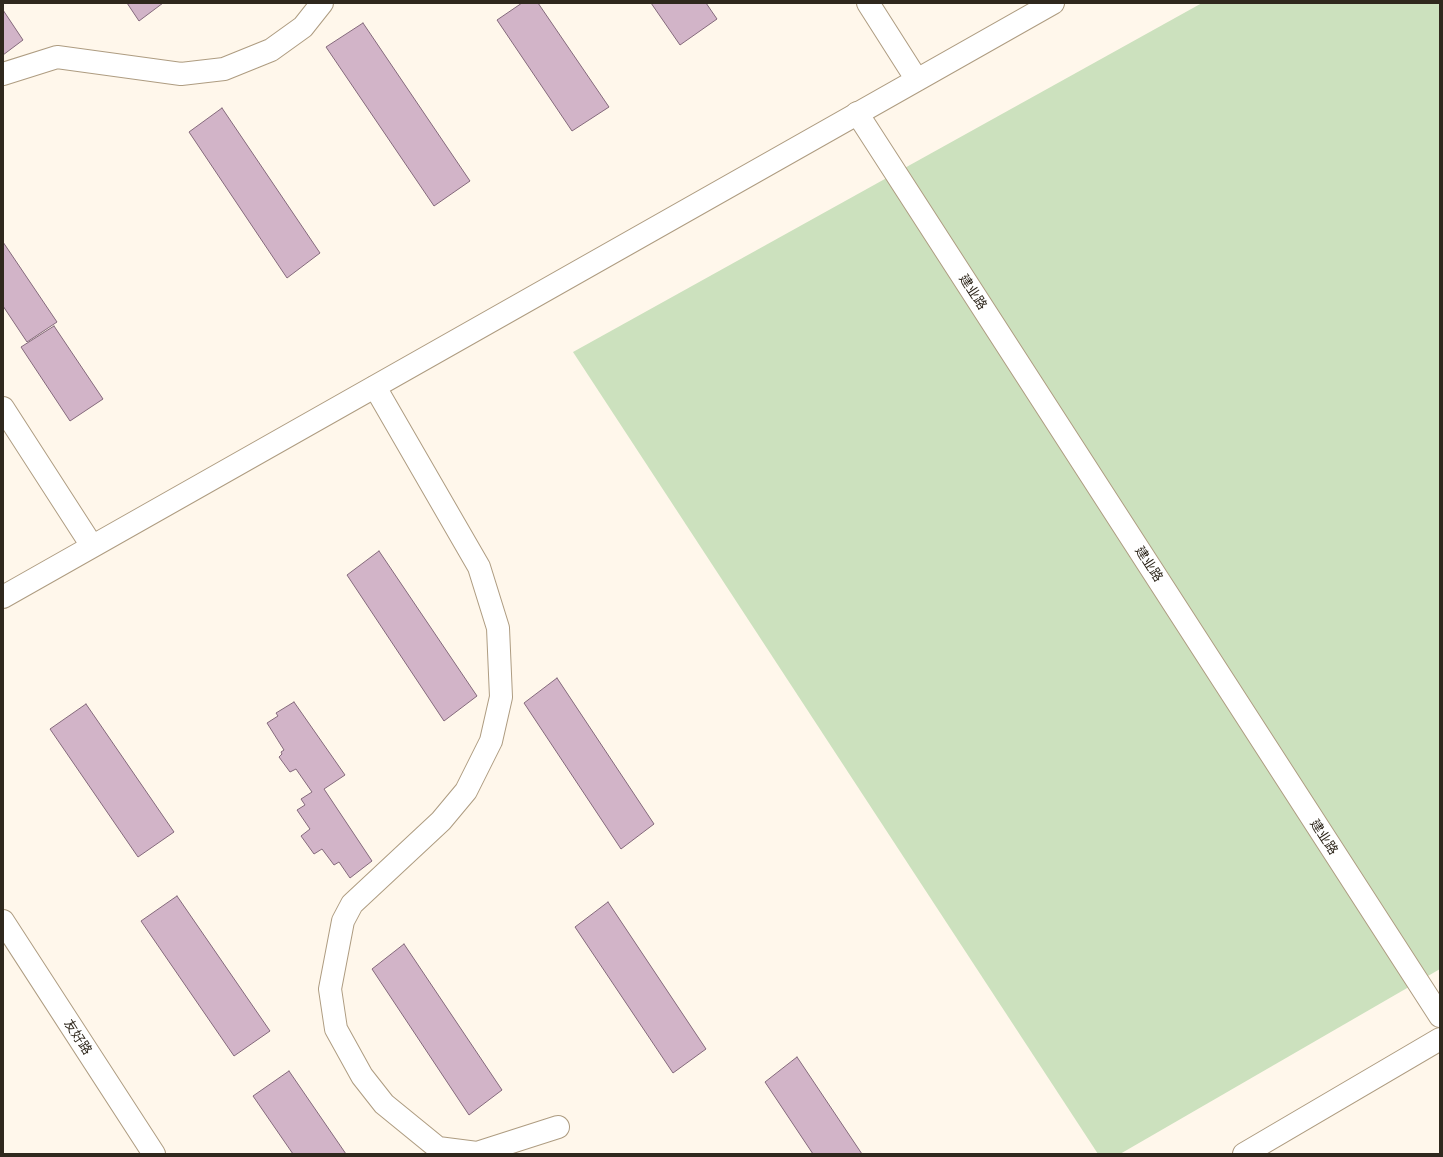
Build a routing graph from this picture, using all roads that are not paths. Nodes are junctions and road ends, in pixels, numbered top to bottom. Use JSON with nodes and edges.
{"nodes":[{"id":1,"x":322,"y":3,"type":"edge"},
{"id":2,"x":868,"y":3,"type":"edge"},
{"id":3,"x":1054,"y":3,"type":"edge"},
{"id":4,"x":3,"y":74,"type":"edge"},
{"id":5,"x":917,"y":80,"type":"junction"},
{"id":6,"x":857,"y":113,"type":"junction"},
{"id":7,"x":375,"y":387,"type":"junction"},
{"id":8,"x":3,"y":408,"type":"edge"},
{"id":9,"x":92,"y":546,"type":"junction"},
{"id":10,"x":3,"y":597,"type":"edge"},
{"id":11,"x":3,"y":920,"type":"edge"},
{"id":12,"x":1440,"y":1016,"type":"edge"},
{"id":13,"x":1440,"y":1039,"type":"edge"},
{"id":14,"x":558,"y":1126,"type":"dead end"},
{"id":15,"x":154,"y":1154,"type":"edge"},
{"id":16,"x":1244,"y":1154,"type":"edge"}],
"edges":[{"from":1,"to":4,"type":"street"},
{"from":2,"to":5,"type":"street"},
{"from":3,"to":5,"type":"street"},
{"from":5,"to":6,"type":"street"},
{"from":6,"to":7,"type":"street"},
{"from":6,"to":12,"type":"street","name":"建业路"},
{"from":7,"to":9,"type":"street"},
{"from":7,"to":14,"type":"street"},
{"from":8,"to":9,"type":"street"},
{"from":9,"to":10,"type":"street"},
{"from":11,"to":15,"type":"street","name":"友好路"},
{"from":13,"to":16,"type":"street"}]}
